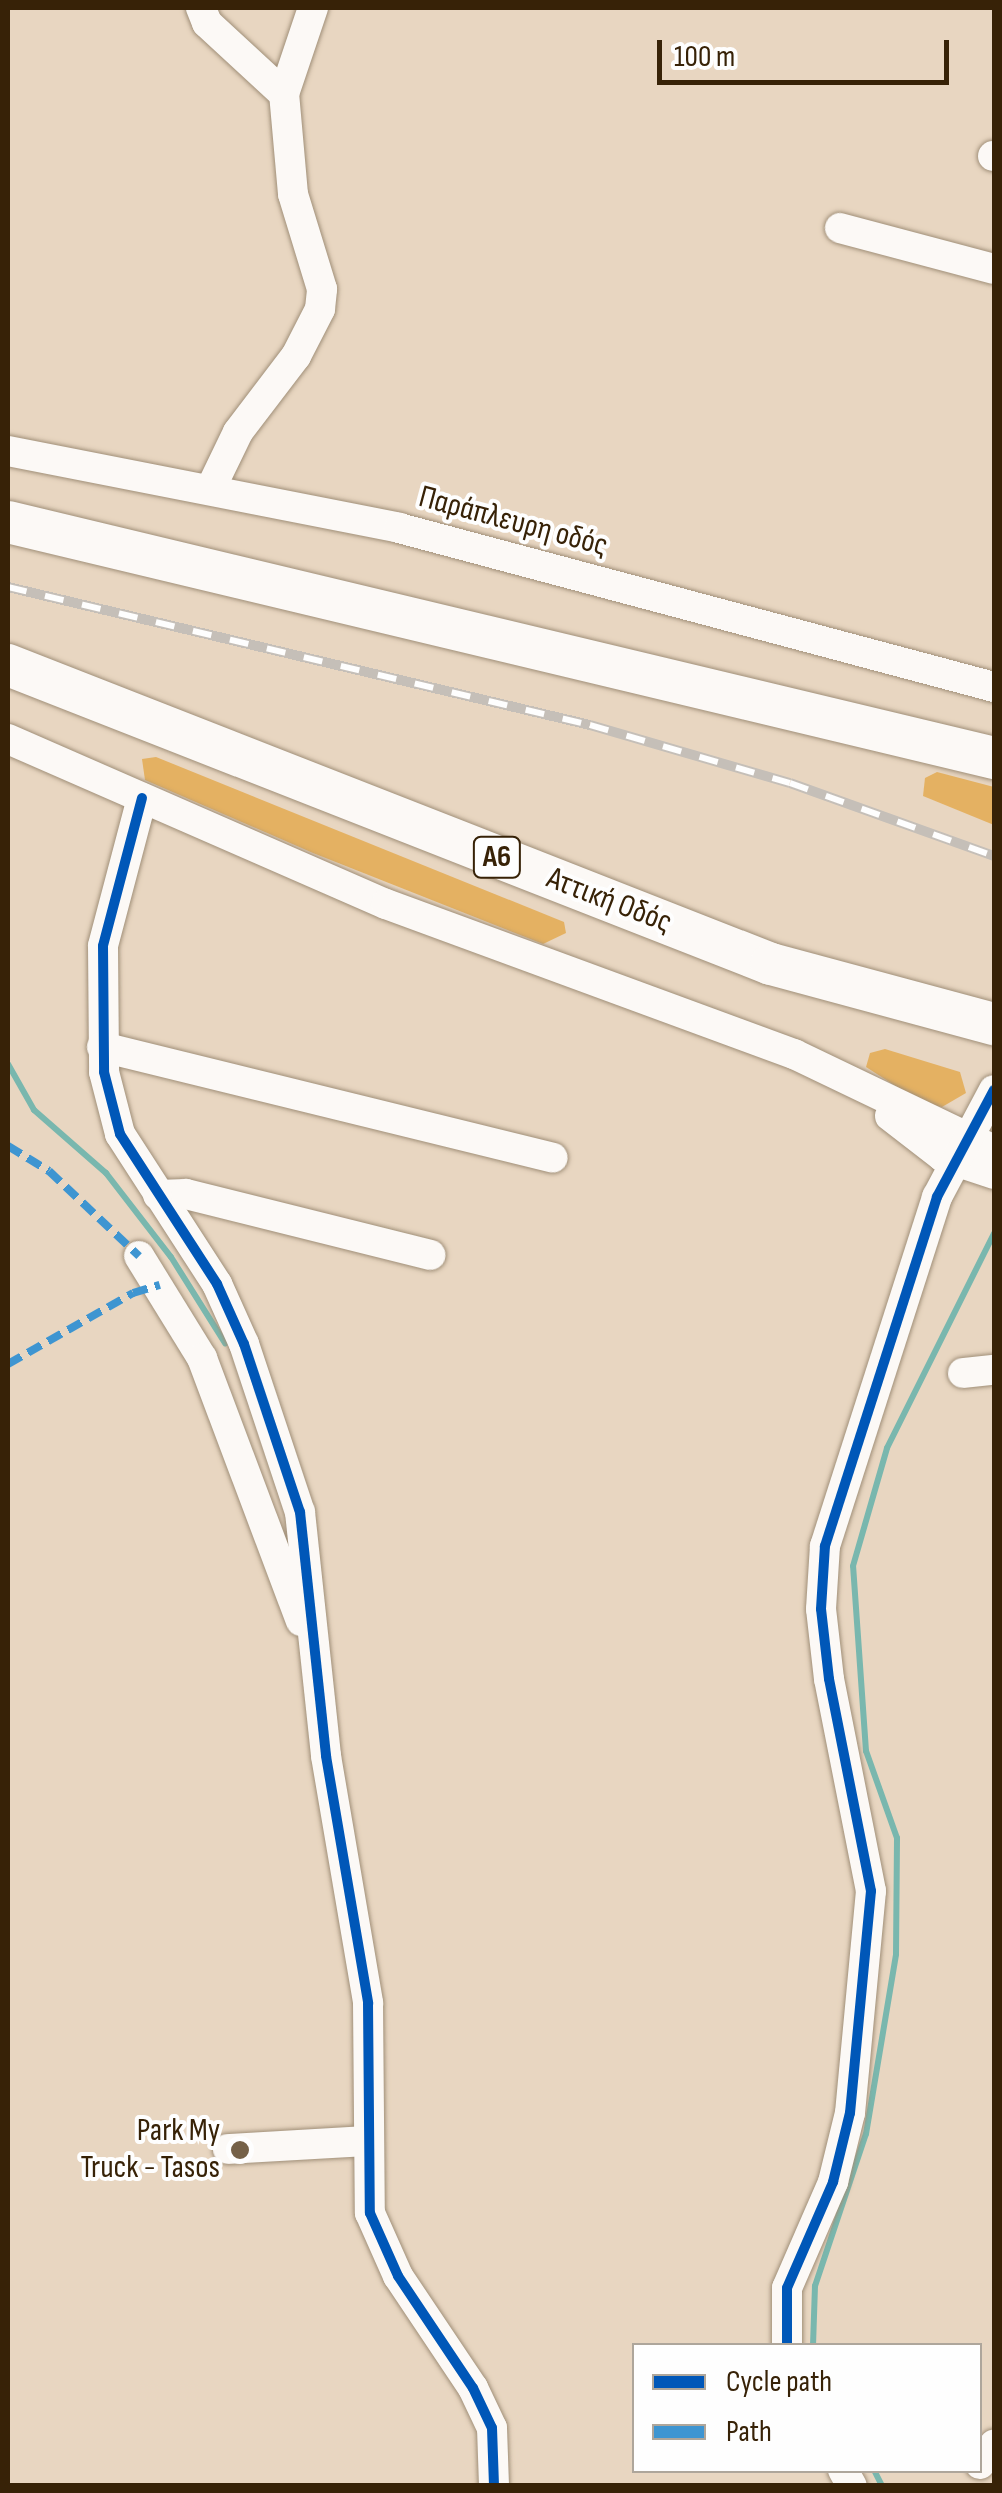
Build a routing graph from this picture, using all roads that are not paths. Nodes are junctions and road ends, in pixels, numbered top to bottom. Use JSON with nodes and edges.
{"nodes":[{"id":1,"x":201,"y":8,"type":"edge"},
{"id":2,"x":313,"y":8,"type":"edge"},
{"id":3,"x":284,"y":94,"type":"junction"},
{"id":4,"x":840,"y":228,"type":"dead end"},
{"id":5,"x":994,"y":269,"type":"edge"},
{"id":6,"x":8,"y":451,"type":"edge"},
{"id":7,"x":210,"y":490,"type":"junction"},
{"id":8,"x":8,"y":522,"type":"edge"},
{"id":9,"x":8,"y":665,"type":"edge"},
{"id":10,"x":994,"y":686,"type":"edge"},
{"id":11,"x":8,"y":739,"type":"edge"},
{"id":12,"x":994,"y":758,"type":"edge"},
{"id":13,"x":142,"y":798,"type":"junction"},
{"id":14,"x":994,"y":1024,"type":"edge"},
{"id":15,"x":102,"y":1047,"type":"junction"},
{"id":16,"x":994,"y":1090,"type":"edge"},
{"id":17,"x":972,"y":1150,"type":"edge"},
{"id":18,"x":553,"y":1158,"type":"dead end"},
{"id":19,"x":994,"y":1174,"type":"edge"},
{"id":20,"x":158,"y":1195,"type":"junction"},
{"id":21,"x":430,"y":1255,"type":"dead end"},
{"id":22,"x":139,"y":1256,"type":"dead end"},
{"id":23,"x":994,"y":1370,"type":"edge"},
{"id":24,"x":963,"y":1373,"type":"dead end"},
{"id":25,"x":314,"y":1656,"type":"junction"},
{"id":26,"x":364,"y":2141,"type":"junction"},
{"id":27,"x":228,"y":2150,"type":"dead end"},
{"id":28,"x":787,"y":2343,"type":"edge"},
{"id":29,"x":494,"y":2486,"type":"edge"}],
"edges":[{"from":1,"to":3,"type":"street"},
{"from":2,"to":3,"type":"street"},
{"from":3,"to":7,"type":"street"},
{"from":4,"to":5,"type":"street"},
{"from":6,"to":7,"type":"street","name":"Παράπλευρη οδός"},
{"from":7,"to":10,"type":"street","name":"Παράπλευρη οδός"},
{"from":8,"to":12,"type":"highway"},
{"from":9,"to":14,"type":"highway","name":"Αττική Οδός","number":"Α6"},
{"from":11,"to":13,"type":"street"},
{"from":13,"to":15,"type":"street"},
{"from":13,"to":17,"type":"street"},
{"from":15,"to":18,"type":"street"},
{"from":15,"to":20,"type":"street"},
{"from":16,"to":17,"type":"street"},
{"from":17,"to":19,"type":"street"},
{"from":17,"to":28,"type":"street"},
{"from":20,"to":21,"type":"street"},
{"from":20,"to":25,"type":"street"},
{"from":22,"to":25,"type":"street"},
{"from":23,"to":24,"type":"street"},
{"from":25,"to":26,"type":"street"},
{"from":26,"to":27,"type":"street"},
{"from":26,"to":29,"type":"street"}]}
